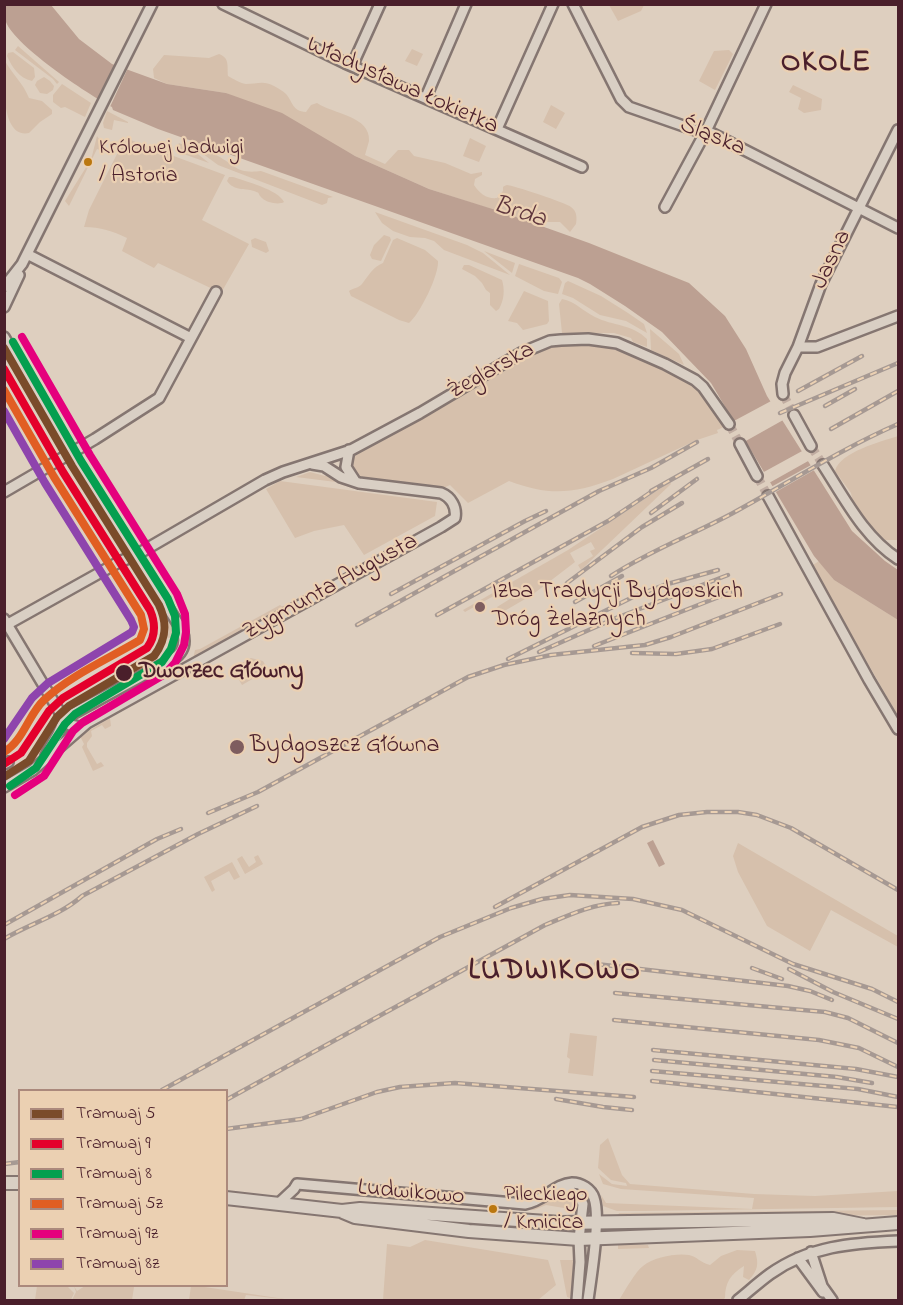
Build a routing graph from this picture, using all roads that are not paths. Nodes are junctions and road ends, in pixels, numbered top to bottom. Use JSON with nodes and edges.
{"nodes":[{"id":1,"x":152,"y":4,"type":"edge"},
{"id":2,"x":223,"y":4,"type":"edge"},
{"id":3,"x":380,"y":4,"type":"edge"},
{"id":4,"x":466,"y":4,"type":"edge"},
{"id":5,"x":553,"y":4,"type":"edge"},
{"id":6,"x":573,"y":4,"type":"edge"},
{"id":7,"x":766,"y":4,"type":"edge"},
{"id":8,"x":352,"y":66,"type":"junction"},
{"id":9,"x":426,"y":97,"type":"junction"},
{"id":10,"x":497,"y":129,"type":"junction"},
{"id":11,"x":898,"y":130,"type":"edge"},
{"id":12,"x":706,"y":131,"type":"junction"},
{"id":13,"x":582,"y":167,"type":"dead end"},
{"id":14,"x":665,"y":207,"type":"dead end"},
{"id":15,"x":857,"y":208,"type":"junction"},
{"id":16,"x":898,"y":228,"type":"edge"},
{"id":17,"x":27,"y":254,"type":"junction"},
{"id":18,"x":22,"y":264,"type":"junction"},
{"id":19,"x":5,"y":287,"type":"edge"},
{"id":20,"x":216,"y":292,"type":"dead end"},
{"id":21,"x":4,"y":307,"type":"edge"},
{"id":22,"x":898,"y":316,"type":"edge"},
{"id":23,"x":4,"y":337,"type":"edge"},
{"id":24,"x":191,"y":338,"type":"junction"},
{"id":25,"x":798,"y":347,"type":"junction"},
{"id":26,"x":783,"y":394,"type":"tunnel mouth"},
{"id":27,"x":794,"y":415,"type":"tunnel mouth"},
{"id":28,"x":729,"y":424,"type":"tunnel mouth"},
{"id":29,"x":740,"y":444,"type":"tunnel mouth"},
{"id":30,"x":811,"y":446,"type":"tunnel mouth"},
{"id":31,"x":349,"y":450,"type":"junction"},
{"id":32,"x":71,"y":453,"type":"junction"},
{"id":33,"x":312,"y":464,"type":"junction"},
{"id":34,"x":823,"y":465,"type":"tunnel mouth"},
{"id":35,"x":757,"y":476,"type":"tunnel mouth"},
{"id":36,"x":355,"y":481,"type":"junction"},
{"id":37,"x":4,"y":492,"type":"edge"},
{"id":38,"x":768,"y":496,"type":"tunnel mouth"},
{"id":39,"x":136,"y":555,"type":"junction"},
{"id":40,"x":898,"y":559,"type":"edge"},
{"id":41,"x":6,"y":622,"type":"edge"},
{"id":42,"x":63,"y":719,"type":"junction"},
{"id":43,"x":80,"y":727,"type":"junction"},
{"id":44,"x":898,"y":729,"type":"edge"},
{"id":45,"x":45,"y":759,"type":"junction"},
{"id":46,"x":4,"y":787,"type":"edge"},
{"id":47,"x":549,"y":1195,"type":"junction"},
{"id":48,"x":229,"y":1197,"type":"edge"},
{"id":49,"x":279,"y":1203,"type":"junction"},
{"id":50,"x":342,"y":1211,"type":"junction"},
{"id":51,"x":898,"y":1222,"type":"edge"},
{"id":52,"x":581,"y":1223,"type":"junction"},
{"id":53,"x":595,"y":1223,"type":"junction"},
{"id":54,"x":863,"y":1225,"type":"junction"},
{"id":55,"x":579,"y":1239,"type":"junction"},
{"id":56,"x":595,"y":1239,"type":"junction"},
{"id":57,"x":898,"y":1241,"type":"edge"},
{"id":58,"x":811,"y":1252,"type":"junction"},
{"id":59,"x":798,"y":1258,"type":"junction"},
{"id":60,"x":742,"y":1299,"type":"edge"},
{"id":61,"x":831,"y":1299,"type":"edge"},
{"id":62,"x":577,"y":1300,"type":"edge"},
{"id":63,"x":588,"y":1300,"type":"edge"}],
"edges":[{"from":1,"to":17,"type":"street"},
{"from":2,"to":8,"type":"street","name":"Władysława Łokietka"},
{"from":3,"to":8,"type":"street"},
{"from":4,"to":9,"type":"street"},
{"from":5,"to":10,"type":"street"},
{"from":6,"to":12,"type":"street","name":"Śląska"},
{"from":7,"to":12,"type":"street"},
{"from":8,"to":9,"type":"street","name":"Władysława Łokietka"},
{"from":9,"to":10,"type":"street","name":"Władysława Łokietka"},
{"from":10,"to":13,"type":"street","name":"Władysława Łokietka"},
{"from":11,"to":15,"type":"street","name":"Jasna"},
{"from":12,"to":14,"type":"street"},
{"from":12,"to":15,"type":"street","name":"Śląska"},
{"from":15,"to":16,"type":"street","name":"Śląska"},
{"from":15,"to":25,"type":"street","name":"Jasna"},
{"from":17,"to":18,"type":"street"},
{"from":17,"to":24,"type":"street"},
{"from":18,"to":19,"type":"street"},
{"from":18,"to":21,"type":"street"},
{"from":20,"to":24,"type":"street"},
{"from":22,"to":25,"type":"street"},
{"from":23,"to":32,"type":"street"},
{"from":24,"to":32,"type":"street"},
{"from":25,"to":26,"type":"street","name":"Jasna"},
{"from":27,"to":30,"type":"street"},
{"from":28,"to":31,"type":"street","name":"Żeglarska"},
{"from":29,"to":35,"type":"street"},
{"from":31,"to":33,"type":"street","name":"Żeglarska"},
{"from":31,"to":36,"type":"street"},
{"from":32,"to":37,"type":"street"},
{"from":32,"to":39,"type":"street"},
{"from":33,"to":36,"type":"street"},
{"from":33,"to":39,"type":"street","name":"Żeglarska"},
{"from":34,"to":40,"type":"street"},
{"from":36,"to":43,"type":"street","name":"Zygmunta Augusta"},
{"from":38,"to":44,"type":"street"},
{"from":39,"to":41,"type":"street","name":"Żeglarska"},
{"from":39,"to":42,"type":"street"},
{"from":41,"to":42,"type":"street"},
{"from":42,"to":43,"type":"street"},
{"from":42,"to":45,"type":"street","name":"Zygmunta Augusta"},
{"from":43,"to":45,"type":"street","name":"Zygmunta Augusta"},
{"from":45,"to":46,"type":"street","name":"Zygmunta Augusta"},
{"from":47,"to":49,"type":"street","name":"Ludwikowo"},
{"from":47,"to":52,"type":"street","name":"Ludwikowo"},
{"from":47,"to":53,"type":"street","name":"Ludwikowo"},
{"from":48,"to":49,"type":"main road"},
{"from":49,"to":50,"type":"main road"},
{"from":50,"to":52,"type":"main road"},
{"from":50,"to":55,"type":"main road"},
{"from":51,"to":54,"type":"main road"},
{"from":52,"to":53,"type":"main road"},
{"from":52,"to":55,"type":"street"},
{"from":53,"to":54,"type":"main road"},
{"from":53,"to":56,"type":"street","name":"Ludwikowo"},
{"from":54,"to":56,"type":"main road"},
{"from":55,"to":56,"type":"main road"},
{"from":55,"to":62,"type":"street"},
{"from":56,"to":63,"type":"street","name":"Ludwikowo"},
{"from":57,"to":58,"type":"street"},
{"from":58,"to":59,"type":"street"},
{"from":58,"to":61,"type":"street"},
{"from":59,"to":60,"type":"street"},
{"from":59,"to":61,"type":"street"}]}
